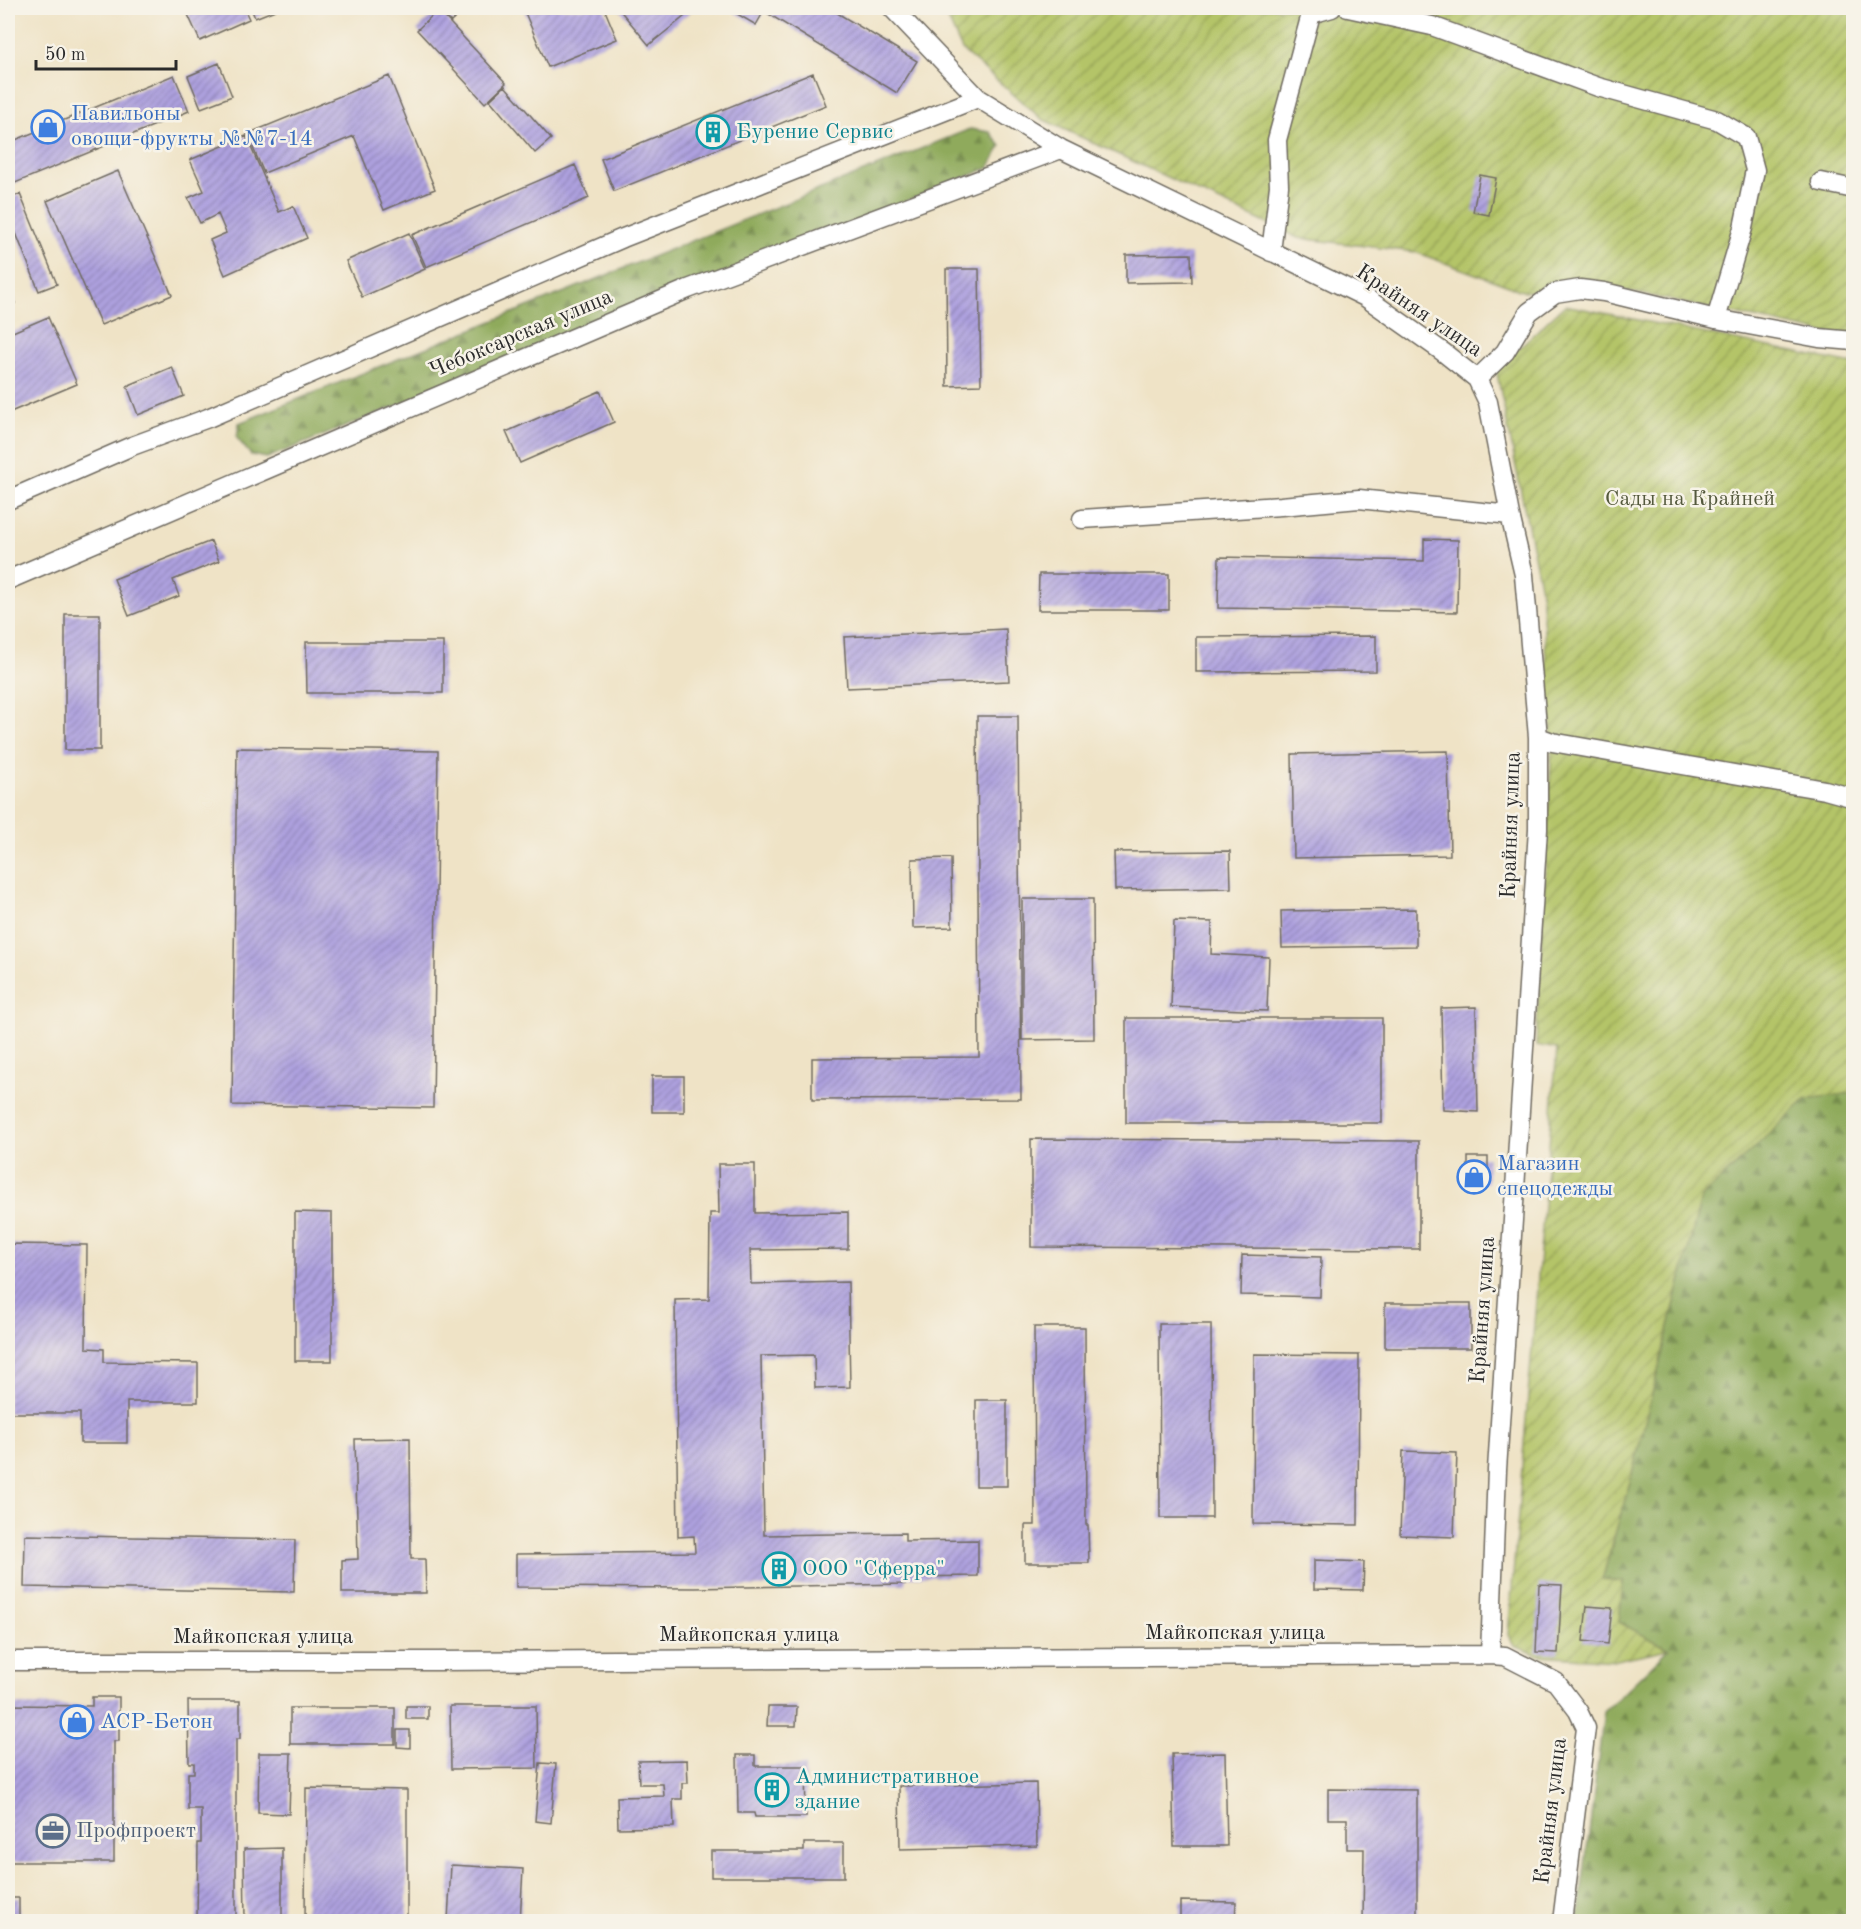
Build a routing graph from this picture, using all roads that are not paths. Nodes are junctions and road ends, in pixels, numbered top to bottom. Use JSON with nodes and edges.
{"nodes":[{"id":1,"x":892,"y":8,"type":"edge"},
{"id":2,"x":1332,"y":8,"type":"edge"},
{"id":3,"x":1348,"y":8,"type":"edge"},
{"id":4,"x":978,"y":98,"type":"junction"},
{"id":5,"x":1060,"y":149,"type":"junction"},
{"id":6,"x":1821,"y":182,"type":"dead end"},
{"id":7,"x":1854,"y":189,"type":"edge"},
{"id":8,"x":1271,"y":252,"type":"junction"},
{"id":9,"x":1716,"y":319,"type":"junction"},
{"id":10,"x":1854,"y":341,"type":"edge"},
{"id":11,"x":1477,"y":379,"type":"junction"},
{"id":12,"x":8,"y":500,"type":"edge"},
{"id":13,"x":1510,"y":515,"type":"junction"},
{"id":14,"x":1082,"y":519,"type":"dead end"},
{"id":15,"x":8,"y":580,"type":"edge"},
{"id":16,"x":1538,"y":737,"type":"junction"},
{"id":17,"x":1854,"y":798,"type":"edge"},
{"id":18,"x":1490,"y":1655,"type":"junction"},
{"id":19,"x":8,"y":1661,"type":"edge"},
{"id":20,"x":1562,"y":1922,"type":"edge"}],
"edges":[{"from":1,"to":4,"type":"street","name":"Крайняя улица"},
{"from":2,"to":8,"type":"street"},
{"from":3,"to":9,"type":"street"},
{"from":4,"to":5,"type":"street","name":"Крайняя улица"},
{"from":4,"to":12,"type":"street","name":"Чебоксарская улица"},
{"from":5,"to":8,"type":"street","name":"Крайняя улица"},
{"from":5,"to":15,"type":"street","name":"Чебоксарская улица"},
{"from":6,"to":7,"type":"street"},
{"from":8,"to":11,"type":"street","name":"Крайняя улица"},
{"from":9,"to":10,"type":"street"},
{"from":9,"to":11,"type":"street"},
{"from":11,"to":13,"type":"street","name":"Крайняя улица"},
{"from":13,"to":14,"type":"street"},
{"from":13,"to":16,"type":"street","name":"Крайняя улица"},
{"from":16,"to":17,"type":"street"},
{"from":16,"to":18,"type":"street","name":"Крайняя улица"},
{"from":18,"to":19,"type":"street","name":"Майкопская улица"},
{"from":18,"to":20,"type":"street","name":"Крайняя улица"}]}
